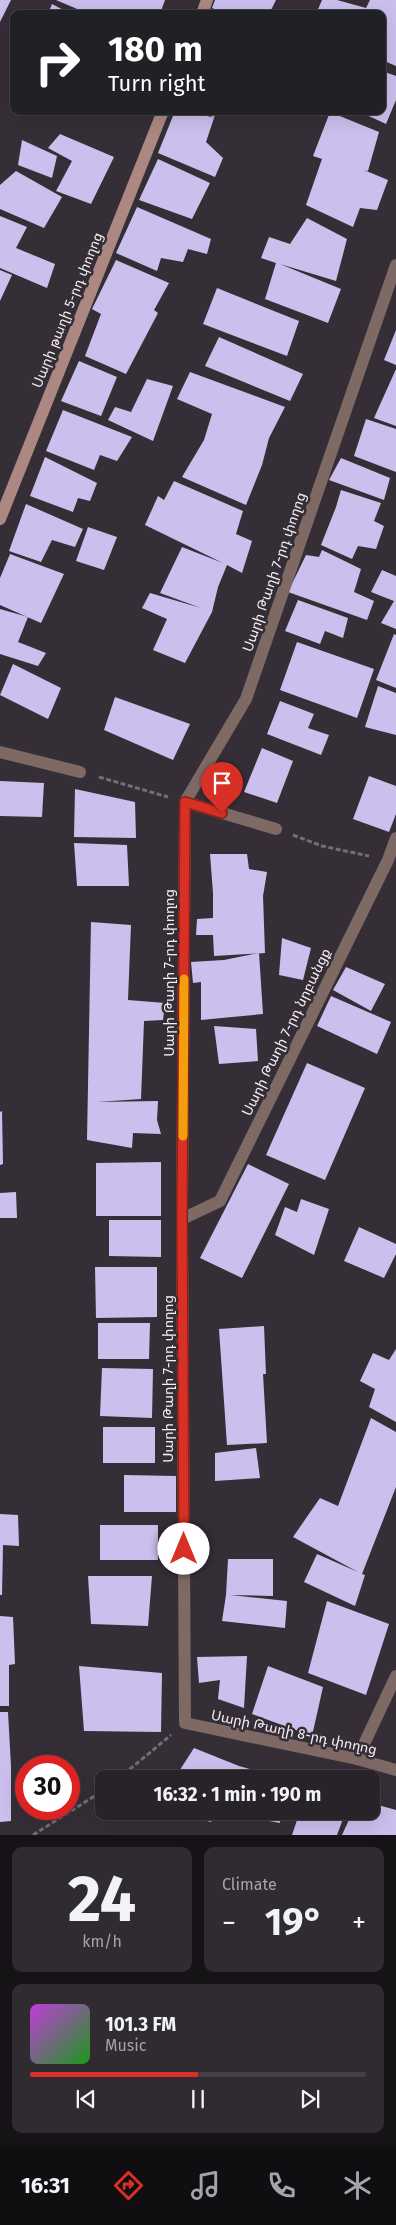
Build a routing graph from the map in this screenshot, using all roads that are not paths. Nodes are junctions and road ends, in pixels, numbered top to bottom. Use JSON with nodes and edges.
{"nodes":[{"id":1,"x":161,"y":115,"type":"edge"},
{"id":2,"x":396,"y":265,"type":"edge"},
{"id":3,"x":0,"y":519,"type":"edge"},
{"id":4,"x":0,"y":752,"type":"edge"},
{"id":5,"x":80,"y":772,"type":"road end"},
{"id":6,"x":185,"y":802,"type":"junction"},
{"id":7,"x":276,"y":829,"type":"road end"},
{"id":8,"x":396,"y":838,"type":"edge"},
{"id":9,"x":182,"y":1218,"type":"junction"},
{"id":10,"x":396,"y":1676,"type":"edge"},
{"id":11,"x":185,"y":1724,"type":"joint"},
{"id":12,"x":357,"y":1759,"type":"junction"},
{"id":13,"x":396,"y":1770,"type":"edge"}],
"edges":[{"from":1,"to":3,"type":"street","name":"Սարի թաղի 5-րդ փողոց"},
{"from":2,"to":6,"type":"street","name":"Սարի Թաղի 7-րդ փողոց"},
{"from":4,"to":5,"type":"street"},
{"from":6,"to":7,"type":"street"},
{"from":6,"to":9,"type":"street","name":"Սարի Թաղի 7-րդ փողոց"},
{"from":8,"to":9,"type":"street","name":"Սարի Թաղի 7-րդ նրբանցք"},
{"from":9,"to":11,"type":"street","name":"Սարի Թաղի 7-րդ փողոց"},
{"from":10,"to":12,"type":"street"},
{"from":11,"to":12,"type":"street","name":"Սարի Թաղի 8-րդ փողոց"},
{"from":12,"to":13,"type":"street","name":"Սարի Թաղի 8-րդ փողոց"}]}
